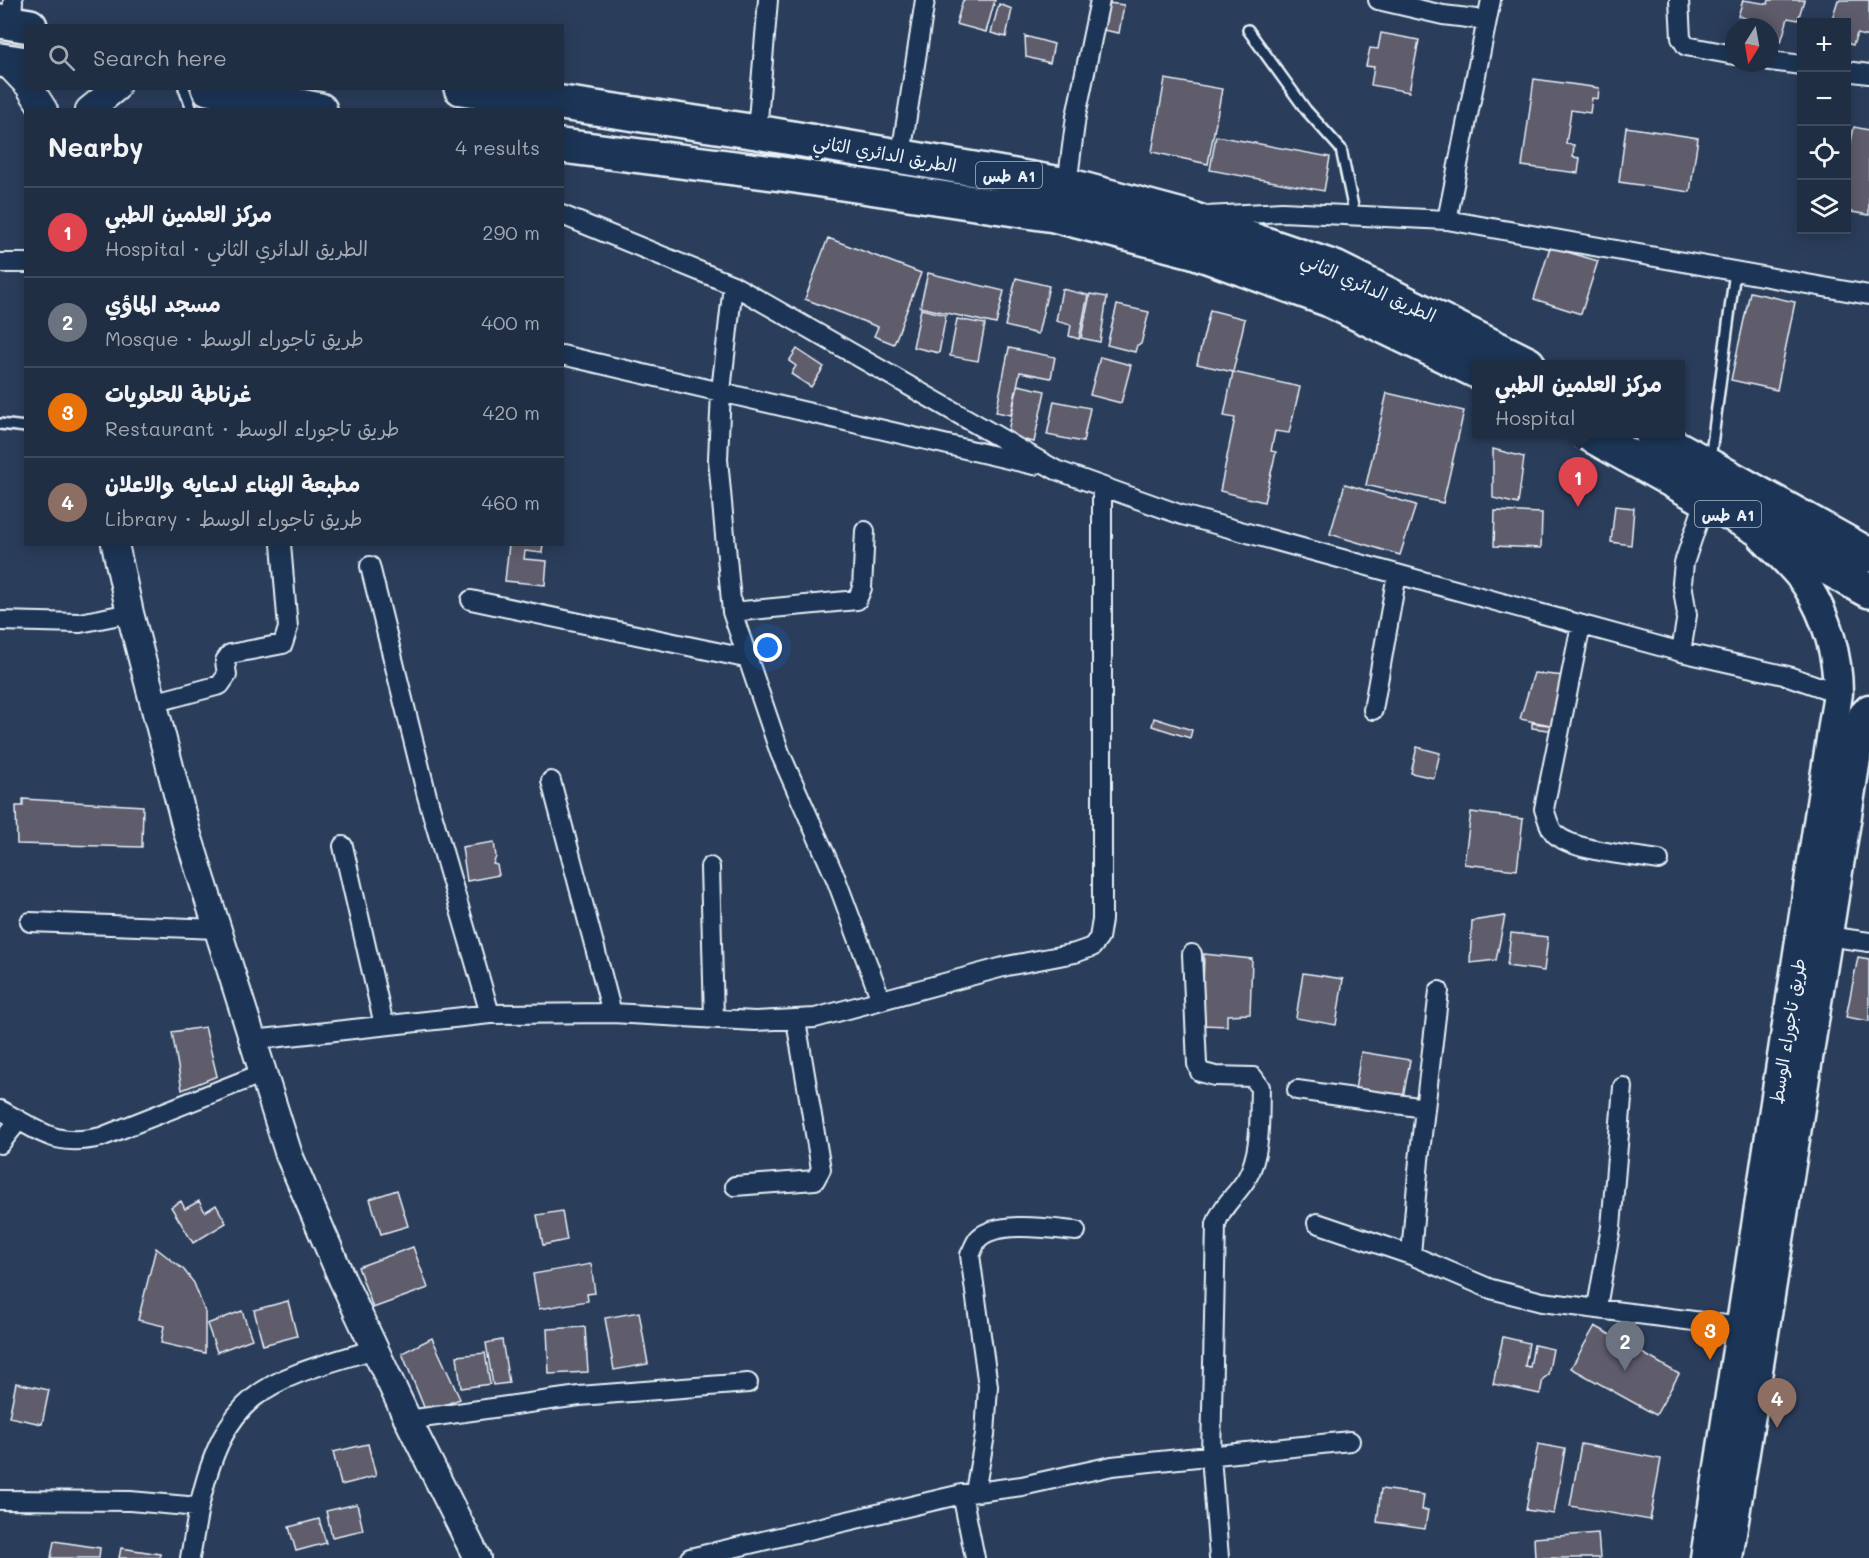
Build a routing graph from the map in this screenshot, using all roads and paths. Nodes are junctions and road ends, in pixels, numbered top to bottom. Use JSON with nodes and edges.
{"nodes":[{"id":1,"x":768,"y":0,"type":"edge"},
{"id":2,"x":925,"y":0,"type":"edge"},
{"id":3,"x":1101,"y":0,"type":"edge"},
{"id":4,"x":1377,"y":0,"type":"edge"},
{"id":5,"x":1491,"y":0,"type":"edge"},
{"id":6,"x":1679,"y":0,"type":"edge"},
{"id":7,"x":1485,"y":20,"type":"junction"},
{"id":8,"x":1248,"y":30,"type":"dead end"},
{"id":9,"x":1725,"y":53,"type":"edge"},
{"id":10,"x":1779,"y":62,"type":"edge"},
{"id":11,"x":1797,"y":64,"type":"edge"},
{"id":12,"x":1851,"y":72,"type":"edge"},
{"id":13,"x":1869,"y":74,"type":"edge"},
{"id":14,"x":31,"y":90,"type":"edge"},
{"id":15,"x":114,"y":90,"type":"edge"},
{"id":16,"x":185,"y":90,"type":"edge"},
{"id":17,"x":218,"y":90,"type":"edge"},
{"id":18,"x":474,"y":90,"type":"edge"},
{"id":19,"x":43,"y":108,"type":"edge"},
{"id":20,"x":91,"y":108,"type":"edge"},
{"id":21,"x":191,"y":108,"type":"edge"},
{"id":22,"x":310,"y":108,"type":"edge"},
{"id":23,"x":757,"y":132,"type":"junction"},
{"id":24,"x":564,"y":146,"type":"edge"},
{"id":25,"x":901,"y":155,"type":"junction"},
{"id":26,"x":1067,"y":185,"type":"junction"},
{"id":27,"x":564,"y":216,"type":"edge"},
{"id":28,"x":1355,"y":216,"type":"junction"},
{"id":29,"x":1186,"y":217,"type":"junction"},
{"id":30,"x":1447,"y":220,"type":"junction"},
{"id":31,"x":0,"y":263,"type":"edge"},
{"id":32,"x":24,"y":263,"type":"edge"},
{"id":33,"x":1735,"y":271,"type":"junction"},
{"id":34,"x":733,"y":285,"type":"junction"},
{"id":35,"x":1869,"y":295,"type":"edge"},
{"id":36,"x":564,"y":355,"type":"edge"},
{"id":37,"x":1520,"y":360,"type":"edge"},
{"id":38,"x":1472,"y":369,"type":"edge"},
{"id":39,"x":721,"y":391,"type":"junction"},
{"id":40,"x":0,"y":424,"type":"edge"},
{"id":41,"x":24,"y":427,"type":"edge"},
{"id":42,"x":1595,"y":438,"type":"edge"},
{"id":43,"x":1659,"y":438,"type":"edge"},
{"id":44,"x":1709,"y":466,"type":"junction"},
{"id":45,"x":1056,"y":470,"type":"junction"},
{"id":46,"x":1102,"y":487,"type":"junction"},
{"id":47,"x":1705,"y":501,"type":"junction"},
{"id":48,"x":1753,"y":528,"type":"junction"},
{"id":49,"x":865,"y":531,"type":"dead end"},
{"id":50,"x":115,"y":546,"type":"edge"},
{"id":51,"x":281,"y":546,"type":"edge"},
{"id":52,"x":1869,"y":555,"type":"edge"},
{"id":53,"x":370,"y":566,"type":"dead end"},
{"id":54,"x":1397,"y":574,"type":"junction"},
{"id":55,"x":1869,"y":591,"type":"edge"},
{"id":56,"x":471,"y":600,"type":"dead end"},
{"id":57,"x":732,"y":612,"type":"junction"},
{"id":58,"x":130,"y":613,"type":"junction"},
{"id":59,"x":0,"y":621,"type":"edge"},
{"id":60,"x":1581,"y":625,"type":"junction"},
{"id":61,"x":1681,"y":652,"type":"junction"},
{"id":62,"x":746,"y":658,"type":"junction"},
{"id":63,"x":1838,"y":693,"type":"junction"},
{"id":64,"x":153,"y":703,"type":"junction"},
{"id":65,"x":1869,"y":709,"type":"edge"},
{"id":66,"x":1373,"y":710,"type":"dead end"},
{"id":67,"x":551,"y":780,"type":"dead end"},
{"id":68,"x":343,"y":846,"type":"dead end"},
{"id":69,"x":1659,"y":860,"type":"dead end"},
{"id":70,"x":710,"y":867,"type":"dead end"},
{"id":71,"x":30,"y":922,"type":"dead end"},
{"id":72,"x":218,"y":929,"type":"junction"},
{"id":73,"x":1827,"y":936,"type":"junction"},
{"id":74,"x":1869,"y":942,"type":"edge"},
{"id":75,"x":1192,"y":954,"type":"dead end"},
{"id":76,"x":1439,"y":991,"type":"dead end"},
{"id":77,"x":881,"y":1000,"type":"junction"},
{"id":78,"x":612,"y":1013,"type":"junction"},
{"id":79,"x":490,"y":1014,"type":"junction"},
{"id":80,"x":714,"y":1018,"type":"junction"},
{"id":81,"x":796,"y":1021,"type":"junction"},
{"id":82,"x":384,"y":1024,"type":"junction"},
{"id":83,"x":253,"y":1041,"type":"junction"},
{"id":84,"x":263,"y":1073,"type":"junction"},
{"id":85,"x":1623,"y":1087,"type":"dead end"},
{"id":86,"x":1297,"y":1090,"type":"dead end"},
{"id":87,"x":1425,"y":1108,"type":"junction"},
{"id":88,"x":0,"y":1110,"type":"edge"},
{"id":89,"x":19,"y":1120,"type":"junction"},
{"id":90,"x":0,"y":1144,"type":"edge"},
{"id":91,"x":735,"y":1186,"type":"dead end"},
{"id":92,"x":1317,"y":1223,"type":"dead end"},
{"id":93,"x":1076,"y":1231,"type":"dead end"},
{"id":94,"x":1412,"y":1255,"type":"junction"},
{"id":95,"x":1597,"y":1307,"type":"junction"},
{"id":96,"x":1742,"y":1327,"type":"junction"},
{"id":97,"x":375,"y":1349,"type":"junction"},
{"id":98,"x":748,"y":1383,"type":"dead end"},
{"id":99,"x":408,"y":1420,"type":"junction"},
{"id":100,"x":1350,"y":1441,"type":"dead end"},
{"id":101,"x":1211,"y":1456,"type":"junction"},
{"id":102,"x":968,"y":1493,"type":"junction"},
{"id":103,"x":0,"y":1500,"type":"edge"},
{"id":104,"x":199,"y":1507,"type":"junction"},
{"id":105,"x":1725,"y":1508,"type":"junction"},
{"id":106,"x":190,"y":1558,"type":"edge"},
{"id":107,"x":477,"y":1558,"type":"edge"},
{"id":108,"x":690,"y":1558,"type":"edge"},
{"id":109,"x":975,"y":1558,"type":"edge"},
{"id":110,"x":1219,"y":1558,"type":"edge"},
{"id":111,"x":1705,"y":1558,"type":"edge"},
{"id":112,"x":1728,"y":1558,"type":"edge"}],
"edges":[{"from":1,"to":23,"type":"street"},
{"from":2,"to":25,"type":"street"},
{"from":3,"to":26,"type":"street"},
{"from":4,"to":7,"type":"street"},
{"from":5,"to":7,"type":"street"},
{"from":6,"to":9,"type":"street"},
{"from":7,"to":30,"type":"street"},
{"from":8,"to":28,"type":"lane"},
{"from":10,"to":11,"type":"street"},
{"from":12,"to":13,"type":"street"},
{"from":14,"to":19,"type":"street"},
{"from":15,"to":20,"type":"street"},
{"from":16,"to":21,"type":"lane"},
{"from":17,"to":22,"type":"highway"},
{"from":18,"to":23,"type":"highway","name":"الطريق الدائري الثاني","number":"طس A1"},
{"from":23,"to":25,"type":"highway","name":"الطريق الدائري الثاني","number":"طس A1"},
{"from":24,"to":38,"type":"highway","name":"الطريق الدائري الثاني","number":"طس A1"},
{"from":25,"to":26,"type":"highway","name":"الطريق الدائري الثاني","number":"طس A1"},
{"from":26,"to":29,"type":"highway","name":"الطريق الدائري الثاني","number":"طس A1"},
{"from":27,"to":34,"type":"street"},
{"from":28,"to":29,"type":"street"},
{"from":28,"to":30,"type":"street"},
{"from":29,"to":37,"type":"highway","name":"الطريق الدائري الثاني","number":"طس A1"},
{"from":30,"to":33,"type":"street"},
{"from":31,"to":32,"type":"street"},
{"from":33,"to":35,"type":"street"},
{"from":33,"to":44,"type":"lane"},
{"from":34,"to":39,"type":"street"},
{"from":34,"to":45,"type":"street"},
{"from":36,"to":39,"type":"street"},
{"from":39,"to":45,"type":"street"},
{"from":39,"to":57,"type":"street"},
{"from":40,"to":41,"type":"lane"},
{"from":42,"to":47,"type":"highway","number":"طس A1"},
{"from":43,"to":44,"type":"highway","number":"طس A1"},
{"from":44,"to":52,"type":"highway","number":"طس A1"},
{"from":45,"to":46,"type":"street"},
{"from":46,"to":54,"type":"street"},
{"from":46,"to":77,"type":"street"},
{"from":47,"to":48,"type":"highway","number":"طس A1"},
{"from":47,"to":61,"type":"street"},
{"from":48,"to":55,"type":"highway","number":"طس A1"},
{"from":48,"to":63,"type":"main road","name":"طريق تاجوراء الوسط"},
{"from":49,"to":57,"type":"street"},
{"from":50,"to":58,"type":"street"},
{"from":51,"to":64,"type":"street"},
{"from":53,"to":79,"type":"street"},
{"from":54,"to":60,"type":"street"},
{"from":54,"to":66,"type":"street"},
{"from":56,"to":62,"type":"street"},
{"from":57,"to":62,"type":"street"},
{"from":58,"to":59,"type":"street"},
{"from":58,"to":64,"type":"street"},
{"from":60,"to":61,"type":"street"},
{"from":60,"to":69,"type":"street"},
{"from":61,"to":63,"type":"street"},
{"from":62,"to":77,"type":"street"},
{"from":63,"to":96,"type":"main road","name":"طريق تاجوراء الوسط"},
{"from":64,"to":72,"type":"street"},
{"from":65,"to":73,"type":"main road","name":"طريق تاجوراء الوسط"},
{"from":67,"to":78,"type":"street"},
{"from":68,"to":82,"type":"street"},
{"from":70,"to":80,"type":"street"},
{"from":71,"to":72,"type":"street"},
{"from":72,"to":83,"type":"street"},
{"from":73,"to":74,"type":"street"},
{"from":73,"to":105,"type":"main road","name":"طريق تاجوراء الوسط"},
{"from":75,"to":101,"type":"street"},
{"from":76,"to":87,"type":"street"},
{"from":77,"to":81,"type":"street"},
{"from":78,"to":79,"type":"street"},
{"from":78,"to":80,"type":"street"},
{"from":79,"to":82,"type":"street"},
{"from":80,"to":81,"type":"street"},
{"from":81,"to":91,"type":"street"},
{"from":82,"to":83,"type":"street"},
{"from":83,"to":84,"type":"street"},
{"from":84,"to":89,"type":"street"},
{"from":84,"to":97,"type":"street"},
{"from":85,"to":95,"type":"street"},
{"from":86,"to":87,"type":"street"},
{"from":87,"to":94,"type":"street"},
{"from":88,"to":89,"type":"street"},
{"from":89,"to":90,"type":"street"},
{"from":92,"to":94,"type":"street"},
{"from":93,"to":102,"type":"street"},
{"from":94,"to":95,"type":"street"},
{"from":95,"to":96,"type":"street"},
{"from":96,"to":105,"type":"main road","name":"طريق تاجوراء الوسط"},
{"from":97,"to":99,"type":"street"},
{"from":97,"to":104,"type":"street"},
{"from":98,"to":99,"type":"street"},
{"from":99,"to":107,"type":"street"},
{"from":100,"to":101,"type":"street"},
{"from":101,"to":102,"type":"street"},
{"from":101,"to":110,"type":"street"},
{"from":102,"to":108,"type":"street"},
{"from":102,"to":109,"type":"street"},
{"from":103,"to":104,"type":"street"},
{"from":104,"to":106,"type":"street"},
{"from":105,"to":111,"type":"main road","name":"طريق تاجوراء الوسط"},
{"from":105,"to":112,"type":"main road","name":"طريق تاجوراء الوسط"}]}
